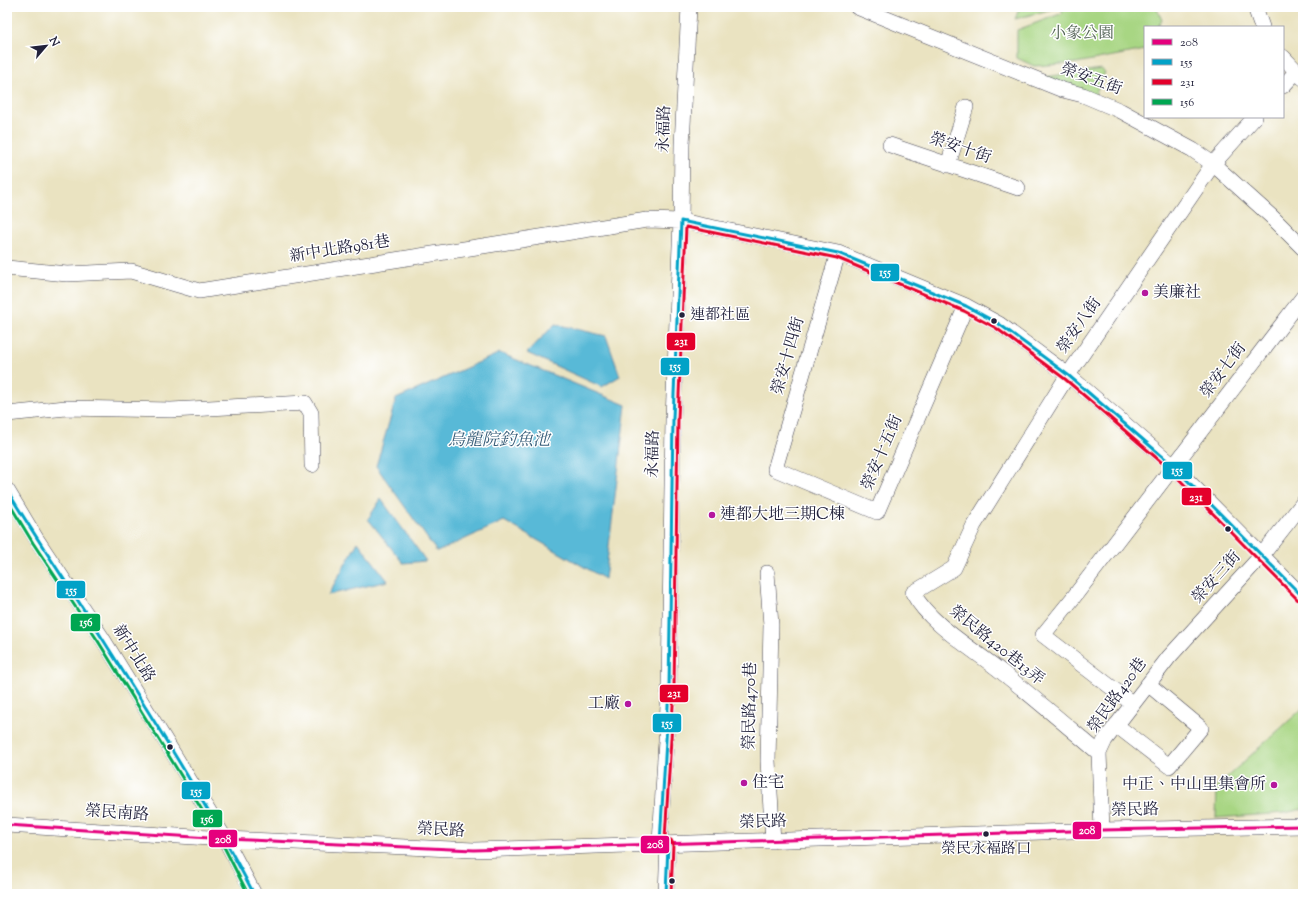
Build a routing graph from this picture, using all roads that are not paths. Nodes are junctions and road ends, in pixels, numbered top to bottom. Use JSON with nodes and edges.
{"nodes":[{"id":1,"x":689,"y":7,"type":"edge"},
{"id":2,"x":1255,"y":7,"type":"edge"},
{"id":3,"x":864,"y":8,"type":"edge"},
{"id":4,"x":1262,"y":26,"type":"edge"},
{"id":5,"x":1284,"y":58,"type":"edge"},
{"id":6,"x":1300,"y":75,"type":"edge"},
{"id":7,"x":1284,"y":85,"type":"edge"},
{"id":8,"x":966,"y":107,"type":"dead end"},
{"id":9,"x":1255,"y":118,"type":"edge"},
{"id":10,"x":890,"y":145,"type":"dead end"},
{"id":11,"x":1213,"y":164,"type":"junction"},
{"id":12,"x":948,"y":165,"type":"junction"},
{"id":13,"x":1018,"y":188,"type":"dead end"},
{"id":14,"x":681,"y":221,"type":"junction"},
{"id":15,"x":1303,"y":248,"type":"edge"},
{"id":16,"x":838,"y":253,"type":"junction"},
{"id":17,"x":7,"y":268,"type":"edge"},
{"id":18,"x":1303,"y":297,"type":"edge"},
{"id":19,"x":966,"y":306,"type":"junction"},
{"id":20,"x":1068,"y":375,"type":"junction"},
{"id":21,"x":7,"y":414,"type":"edge"},
{"id":22,"x":312,"y":465,"type":"dead end"},
{"id":23,"x":1174,"y":467,"type":"junction"},
{"id":24,"x":775,"y":470,"type":"joint"},
{"id":25,"x":7,"y":490,"type":"edge"},
{"id":26,"x":1303,"y":503,"type":"edge"},
{"id":27,"x":1262,"y":555,"type":"junction"},
{"id":28,"x":954,"y":568,"type":"joint"},
{"id":29,"x":767,"y":573,"type":"dead end"},
{"id":30,"x":1303,"y":597,"type":"edge"},
{"id":31,"x":1169,"y":657,"type":"joint"},
{"id":32,"x":1148,"y":684,"type":"junction"},
{"id":33,"x":1133,"y":704,"type":"junction"},
{"id":34,"x":1116,"y":725,"type":"junction"},
{"id":35,"x":1099,"y":753,"type":"junction"},
{"id":36,"x":7,"y":825,"type":"edge"},
{"id":37,"x":1303,"y":826,"type":"edge"},
{"id":38,"x":1102,"y":830,"type":"junction"},
{"id":39,"x":224,"y":839,"type":"junction"},
{"id":40,"x":773,"y":840,"type":"junction"},
{"id":41,"x":668,"y":844,"type":"junction"},
{"id":42,"x":254,"y":894,"type":"edge"},
{"id":43,"x":666,"y":894,"type":"edge"}],
"edges":[{"from":1,"to":14,"type":"street","name":"永福路"},
{"from":2,"to":4,"type":"street"},
{"from":3,"to":11,"type":"street","name":"榮安五街"},
{"from":5,"to":6,"type":"street"},
{"from":6,"to":7,"type":"street"},
{"from":8,"to":12,"type":"street"},
{"from":9,"to":11,"type":"street","name":"榮安八街"},
{"from":10,"to":12,"type":"street","name":"榮安十街"},
{"from":11,"to":15,"type":"street","name":"榮安五街"},
{"from":11,"to":20,"type":"street","name":"榮安八街"},
{"from":12,"to":13,"type":"street","name":"榮安十街"},
{"from":14,"to":16,"type":"street","name":"新中北路981巷"},
{"from":14,"to":17,"type":"street","name":"新中北路981巷"},
{"from":14,"to":41,"type":"street","name":"永福路"},
{"from":16,"to":19,"type":"street","name":"新中北路981巷"},
{"from":16,"to":24,"type":"street","name":"榮安十四街"},
{"from":18,"to":23,"type":"street","name":"榮安七街"},
{"from":19,"to":20,"type":"street","name":"新中北路981巷"},
{"from":19,"to":24,"type":"street","name":"榮安十五街"},
{"from":20,"to":23,"type":"street","name":"新中北路981巷"},
{"from":20,"to":28,"type":"street","name":"榮安八街"},
{"from":21,"to":22,"type":"street"},
{"from":23,"to":27,"type":"street","name":"新中北路981巷"},
{"from":23,"to":33,"type":"street","name":"榮安七街"},
{"from":25,"to":39,"type":"street","name":"新中北路"},
{"from":26,"to":27,"type":"street","name":"榮安三街"},
{"from":27,"to":30,"type":"street","name":"新中北路981巷"},
{"from":27,"to":31,"type":"street","name":"榮安三街"},
{"from":28,"to":35,"type":"street","name":"榮民路420巷13弄"},
{"from":29,"to":40,"type":"street","name":"榮民路470巷"},
{"from":31,"to":32,"type":"street","name":"榮民路420巷"},
{"from":32,"to":33,"type":"street","name":"榮民路420巷"},
{"from":32,"to":34,"type":"street"},
{"from":33,"to":34,"type":"street","name":"榮民路420巷"},
{"from":34,"to":35,"type":"street","name":"榮民路420巷"},
{"from":35,"to":38,"type":"street","name":"榮民路420巷"},
{"from":36,"to":39,"type":"street","name":"榮民南路"},
{"from":37,"to":38,"type":"street","name":"榮民路"},
{"from":38,"to":40,"type":"street","name":"榮民路"},
{"from":39,"to":41,"type":"street","name":"榮民路"},
{"from":39,"to":42,"type":"street","name":"新中北路"},
{"from":40,"to":41,"type":"street","name":"榮民路"},
{"from":41,"to":43,"type":"street"}]}
